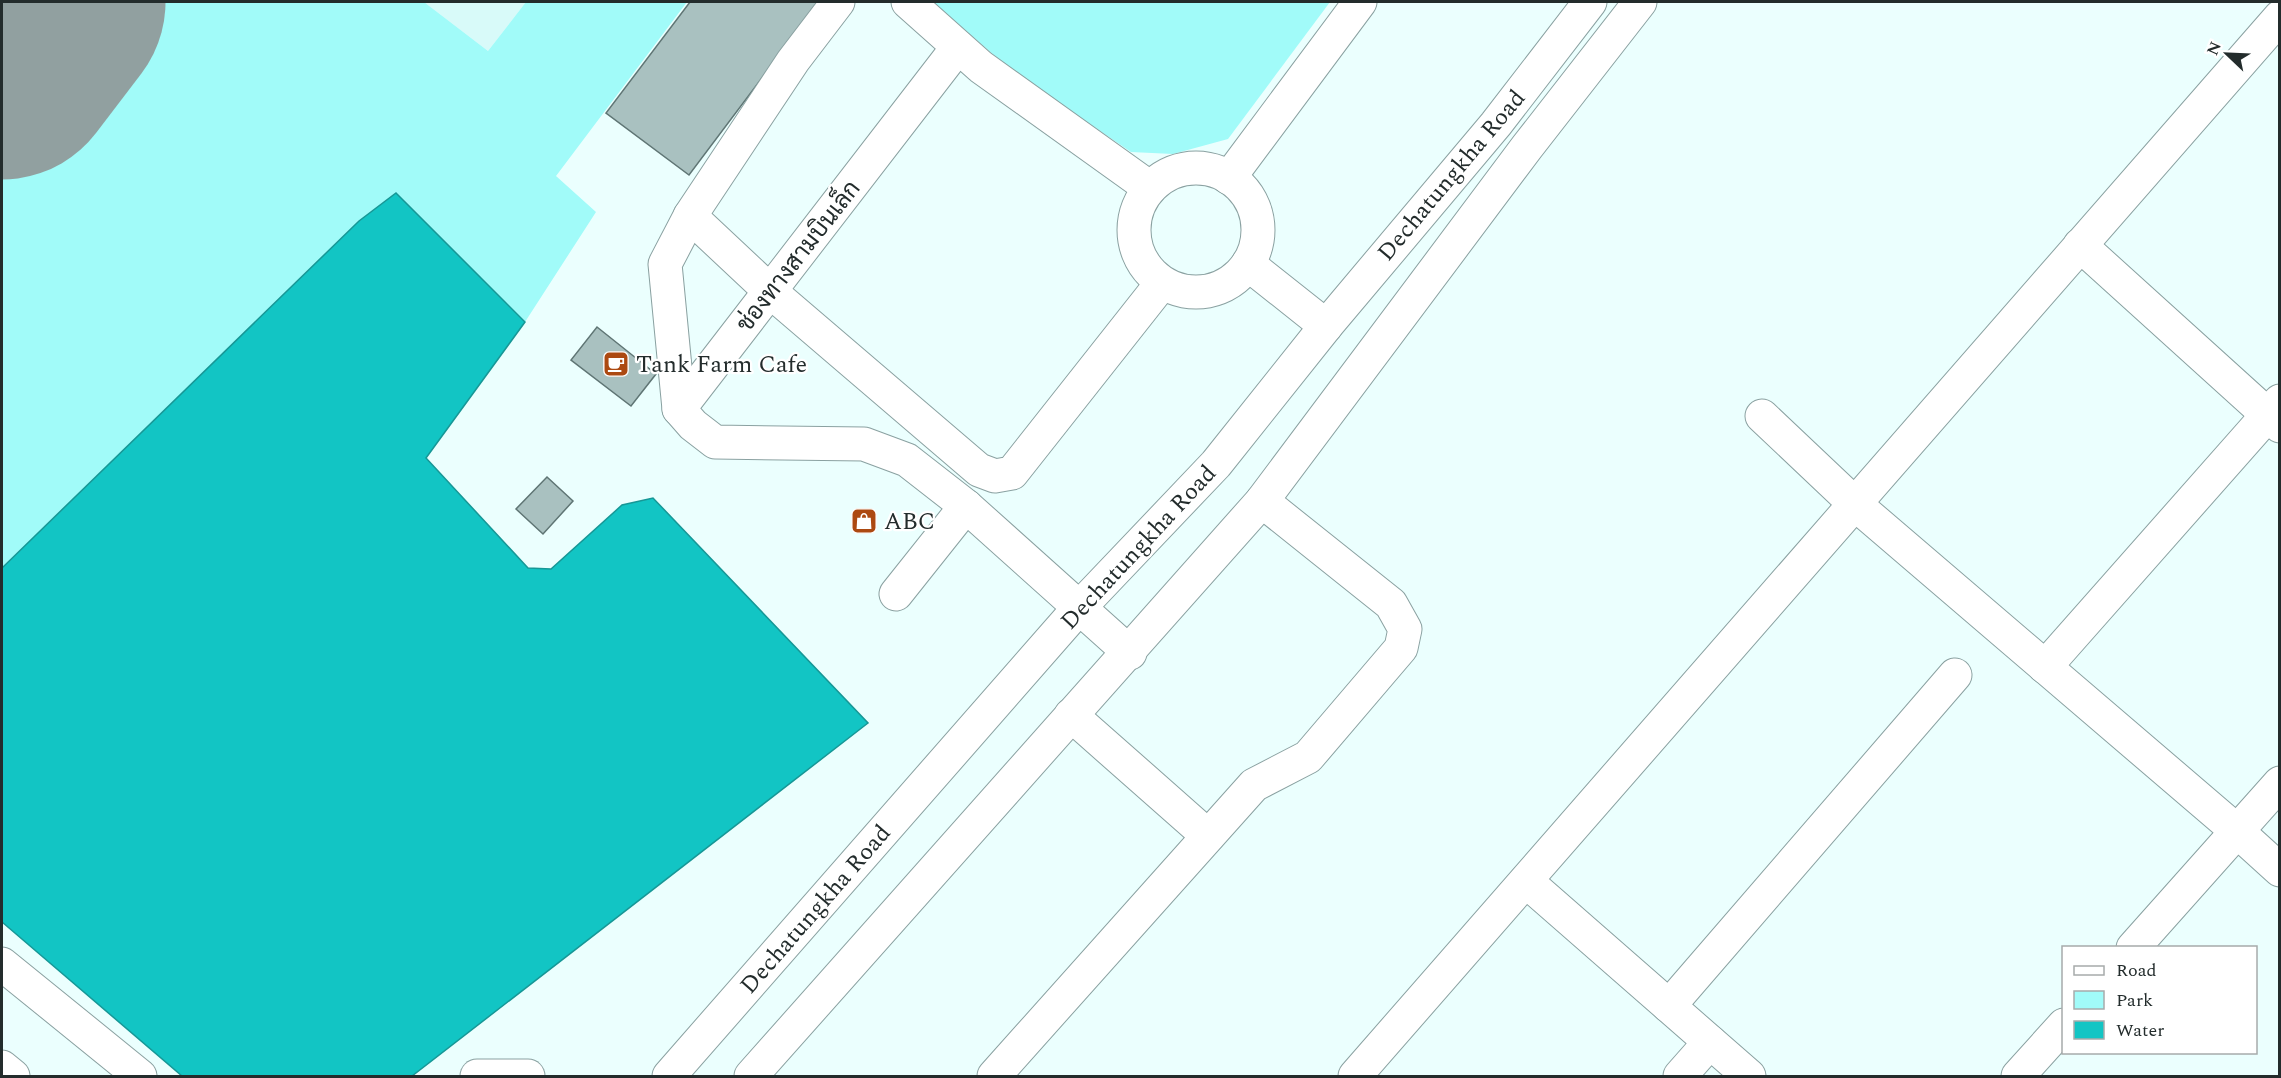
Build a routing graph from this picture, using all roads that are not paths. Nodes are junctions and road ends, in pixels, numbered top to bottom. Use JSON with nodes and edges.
{"nodes":[{"id":1,"x":838,"y":2,"type":"edge"},
{"id":2,"x":909,"y":2,"type":"edge"},
{"id":3,"x":1360,"y":2,"type":"edge"},
{"id":4,"x":1590,"y":2,"type":"edge"},
{"id":5,"x":1640,"y":2,"type":"edge"},
{"id":6,"x":2280,"y":16,"type":"edge"},
{"id":7,"x":958,"y":47,"type":"junction"},
{"id":8,"x":1229,"y":178,"type":"junction"},
{"id":9,"x":1150,"y":188,"type":"junction"},
{"id":10,"x":690,"y":216,"type":"junction"},
{"id":11,"x":2080,"y":245,"type":"junction"},
{"id":12,"x":1248,"y":264,"type":"junction"},
{"id":13,"x":1162,"y":283,"type":"junction"},
{"id":14,"x":771,"y":292,"type":"junction"},
{"id":15,"x":1326,"y":326,"type":"junction"},
{"id":16,"x":679,"y":409,"type":"junction"},
{"id":17,"x":2275,"y":414,"type":"edge"},
{"id":18,"x":1762,"y":416,"type":"dead end"},
{"id":19,"x":1262,"y":501,"type":"junction"},
{"id":20,"x":1855,"y":504,"type":"junction"},
{"id":21,"x":966,"y":506,"type":"junction"},
{"id":22,"x":896,"y":594,"type":"dead end"},
{"id":23,"x":1078,"y":609,"type":"junction"},
{"id":24,"x":1130,"y":653,"type":"junction"},
{"id":25,"x":2045,"y":667,"type":"junction"},
{"id":26,"x":1955,"y":675,"type":"dead end"},
{"id":27,"x":1071,"y":715,"type":"junction"},
{"id":28,"x":2280,"y":783,"type":"edge"},
{"id":29,"x":2237,"y":831,"type":"junction"},
{"id":30,"x":1208,"y":836,"type":"junction"},
{"id":31,"x":2280,"y":870,"type":"edge"},
{"id":32,"x":1526,"y":880,"type":"junction"},
{"id":33,"x":2135,"y":946,"type":"edge"},
{"id":34,"x":2,"y":964,"type":"edge"},
{"id":35,"x":1668,"y":1005,"type":"junction"},
{"id":36,"x":2062,"y":1027,"type":"edge"},
{"id":37,"x":1710,"y":1042,"type":"junction"},
{"id":38,"x":2,"y":1067,"type":"edge"},
{"id":39,"x":13,"y":1077,"type":"edge"},
{"id":40,"x":140,"y":1077,"type":"edge"},
{"id":41,"x":477,"y":1077,"type":"edge"},
{"id":42,"x":528,"y":1077,"type":"edge"},
{"id":43,"x":669,"y":1077,"type":"edge"},
{"id":44,"x":751,"y":1077,"type":"edge"},
{"id":45,"x":994,"y":1077,"type":"edge"},
{"id":46,"x":1355,"y":1077,"type":"edge"},
{"id":47,"x":1680,"y":1077,"type":"edge"},
{"id":48,"x":1749,"y":1077,"type":"edge"},
{"id":49,"x":2018,"y":1077,"type":"edge"}],
"edges":[{"from":1,"to":10,"type":"street"},
{"from":2,"to":7,"type":"street"},
{"from":3,"to":8,"type":"street"},
{"from":4,"to":15,"type":"street","name":"Dechatungkha Road"},
{"from":5,"to":19,"type":"street","name":"Dechatungkha Road"},
{"from":6,"to":11,"type":"street"},
{"from":7,"to":9,"type":"street"},
{"from":7,"to":14,"type":"street","name":"ช่องทางสามบินเล็ก"},
{"from":8,"to":9,"type":"street"},
{"from":8,"to":12,"type":"street"},
{"from":9,"to":13,"type":"street"},
{"from":10,"to":14,"type":"street"},
{"from":10,"to":16,"type":"street"},
{"from":11,"to":17,"type":"street"},
{"from":11,"to":20,"type":"street"},
{"from":12,"to":13,"type":"street"},
{"from":12,"to":15,"type":"street"},
{"from":13,"to":14,"type":"street"},
{"from":14,"to":16,"type":"street","name":"ช่องทางสามบินเล็ก"},
{"from":15,"to":23,"type":"street","name":"Dechatungkha Road"},
{"from":16,"to":21,"type":"street"},
{"from":17,"to":25,"type":"street"},
{"from":18,"to":20,"type":"street"},
{"from":19,"to":24,"type":"street","name":"Dechatungkha Road"},
{"from":19,"to":30,"type":"street"},
{"from":20,"to":25,"type":"street"},
{"from":20,"to":32,"type":"street"},
{"from":21,"to":22,"type":"street"},
{"from":21,"to":23,"type":"street"},
{"from":23,"to":24,"type":"street"},
{"from":23,"to":43,"type":"street","name":"Dechatungkha Road"},
{"from":24,"to":27,"type":"street","name":"Dechatungkha Road"},
{"from":25,"to":29,"type":"street"},
{"from":26,"to":35,"type":"street"},
{"from":27,"to":30,"type":"street"},
{"from":27,"to":44,"type":"street","name":"Dechatungkha Road"},
{"from":28,"to":29,"type":"street"},
{"from":29,"to":31,"type":"street"},
{"from":29,"to":33,"type":"street"},
{"from":30,"to":45,"type":"street"},
{"from":32,"to":35,"type":"street"},
{"from":32,"to":46,"type":"street"},
{"from":34,"to":40,"type":"street"},
{"from":35,"to":37,"type":"street"},
{"from":36,"to":49,"type":"street"},
{"from":37,"to":47,"type":"street"},
{"from":37,"to":48,"type":"street"},
{"from":38,"to":39,"type":"street"},
{"from":41,"to":42,"type":"street"}]}
